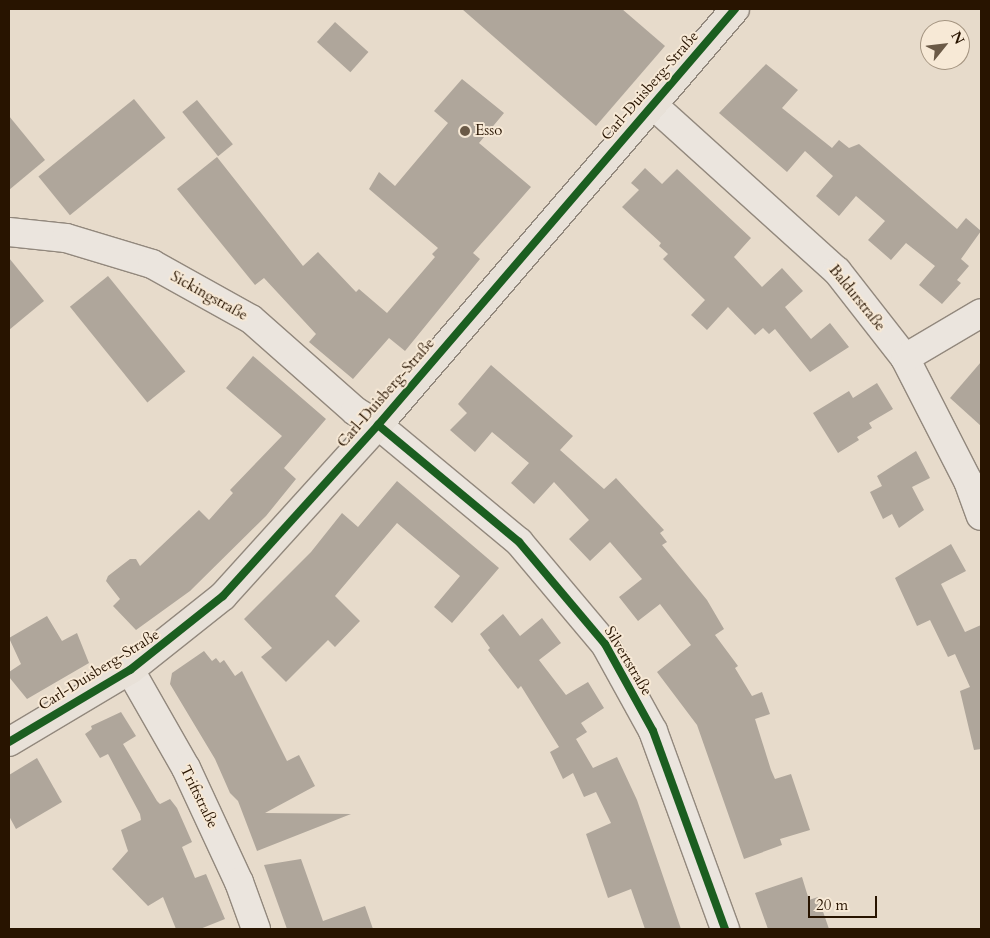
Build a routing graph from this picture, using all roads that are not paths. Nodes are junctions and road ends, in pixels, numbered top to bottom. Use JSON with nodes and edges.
{"nodes":[{"id":1,"x":735,"y":9,"type":"edge"},
{"id":2,"x":652,"y":104,"type":"junction"},
{"id":3,"x":9,"y":232,"type":"edge"},
{"id":4,"x":981,"y":313,"type":"edge"},
{"id":5,"x":904,"y":358,"type":"junction"},
{"id":6,"x":378,"y":424,"type":"junction"},
{"id":7,"x":981,"y":516,"type":"edge"},
{"id":8,"x":130,"y":670,"type":"junction"},
{"id":9,"x":9,"y":742,"type":"edge"},
{"id":10,"x":256,"y":929,"type":"edge"},
{"id":11,"x":725,"y":929,"type":"edge"}],
"edges":[{"from":1,"to":2,"type":"main road","name":"Carl-Duisberg-Straße"},
{"from":2,"to":5,"type":"street","name":"Baldurstraße"},
{"from":2,"to":6,"type":"main road","name":"Carl-Duisberg-Straße"},
{"from":3,"to":6,"type":"street","name":"Sickingstraße"},
{"from":4,"to":5,"type":"street"},
{"from":5,"to":7,"type":"street","name":"Baldurstraße"},
{"from":6,"to":8,"type":"main road","name":"Carl-Duisberg-Straße"},
{"from":6,"to":11,"type":"street","name":"Silvertstraße"},
{"from":8,"to":9,"type":"main road","name":"Carl-Duisberg-Straße"},
{"from":8,"to":10,"type":"street","name":"Triftstraße"}]}
